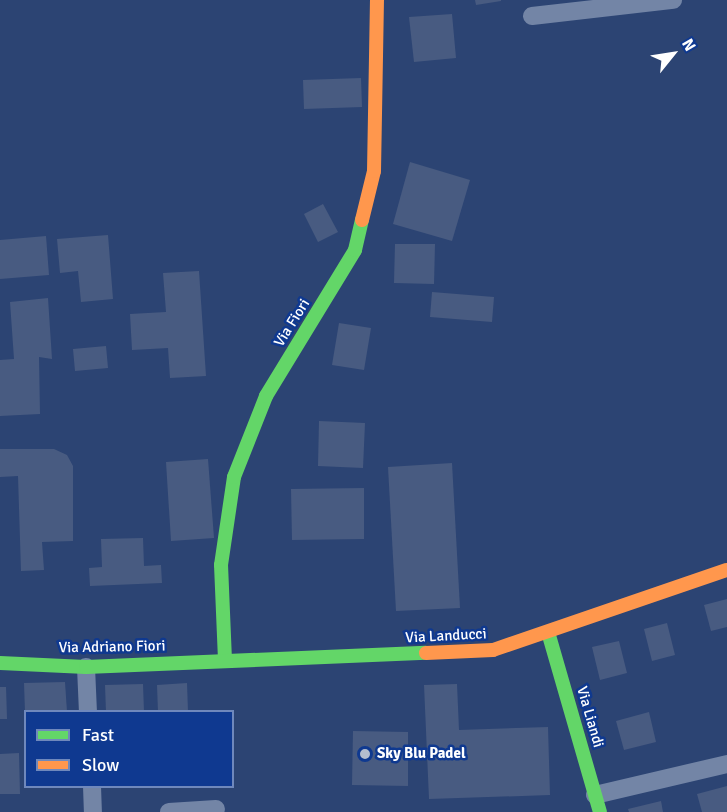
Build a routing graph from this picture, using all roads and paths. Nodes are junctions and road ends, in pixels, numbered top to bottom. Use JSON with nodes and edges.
{"nodes":[{"id":1,"x":377,"y":0,"type":"edge"},
{"id":2,"x":673,"y":0,"type":"edge"},
{"id":3,"x":532,"y":16,"type":"dead end"},
{"id":4,"x":727,"y":570,"type":"edge"},
{"id":5,"x":548,"y":632,"type":"junction"},
{"id":6,"x":225,"y":660,"type":"junction"},
{"id":7,"x":0,"y":663,"type":"edge"},
{"id":8,"x":86,"y":667,"type":"junction"},
{"id":9,"x":88,"y":710,"type":"edge"},
{"id":10,"x":727,"y":764,"type":"edge"},
{"id":11,"x":92,"y":788,"type":"edge"},
{"id":12,"x":598,"y":804,"type":"edge"},
{"id":13,"x":216,"y":809,"type":"dead end"},
{"id":14,"x":93,"y":812,"type":"edge"},
{"id":15,"x":169,"y":812,"type":"edge"}],
"edges":[{"from":1,"to":6,"type":"street","name":"Via Fiori"},
{"from":2,"to":3,"type":"street"},
{"from":4,"to":5,"type":"street","name":"Via Landucci"},
{"from":5,"to":6,"type":"street","name":"Via Landucci"},
{"from":5,"to":12,"type":"street","name":"Via Liandi"},
{"from":6,"to":8,"type":"street","name":"Via Adriano Fiori"},
{"from":7,"to":8,"type":"street","name":"Via Adriano Fiori"},
{"from":8,"to":9,"type":"street"},
{"from":10,"to":12,"type":"street"},
{"from":11,"to":14,"type":"street"},
{"from":13,"to":15,"type":"street"}]}
